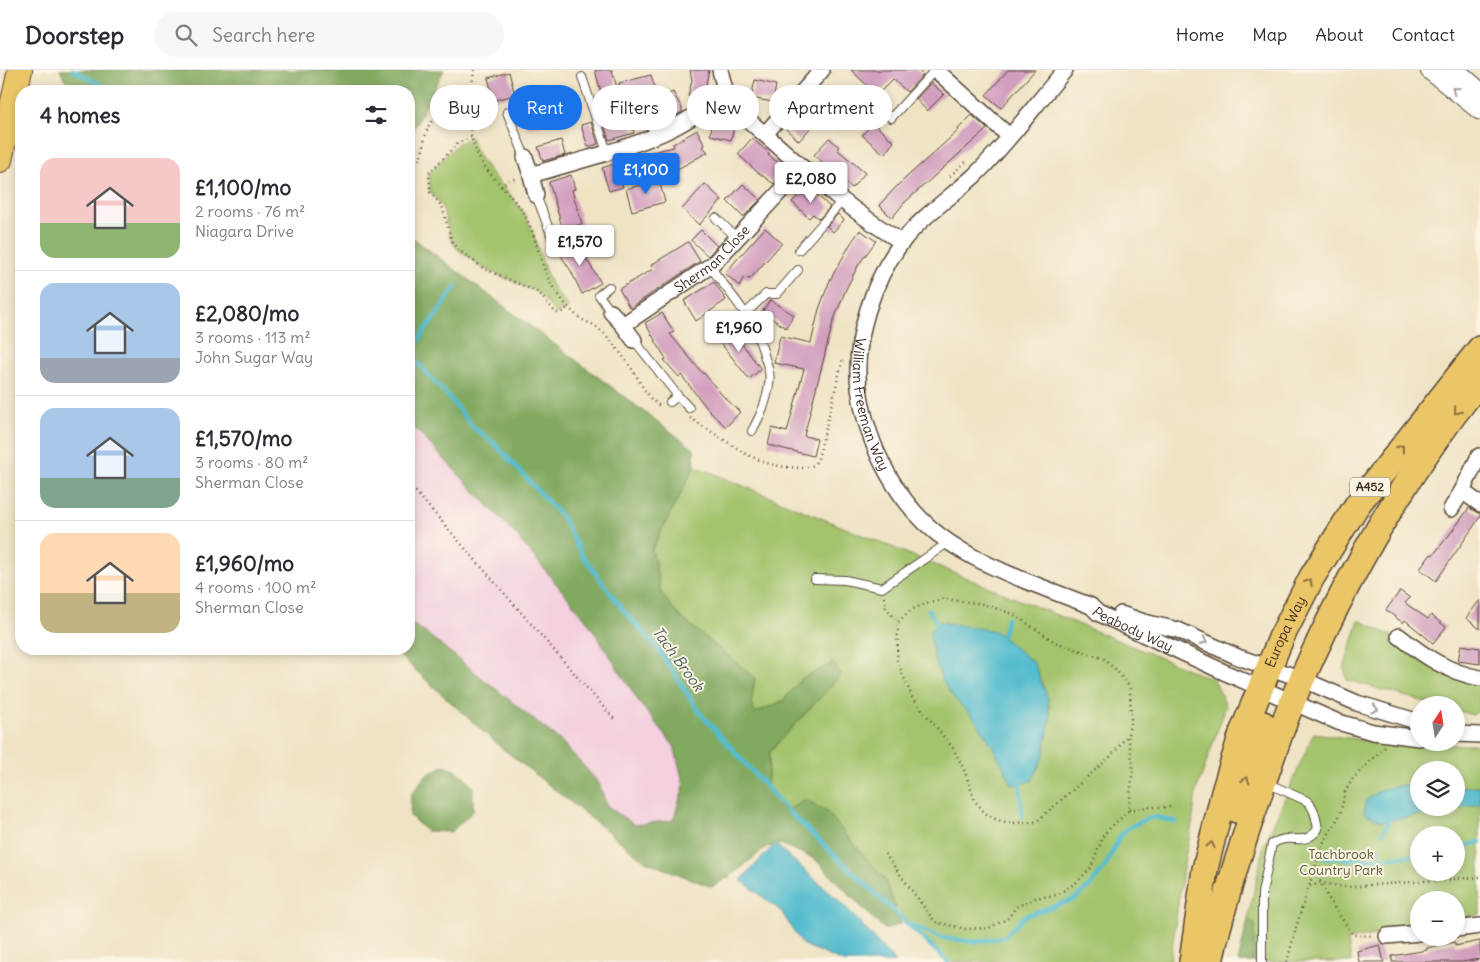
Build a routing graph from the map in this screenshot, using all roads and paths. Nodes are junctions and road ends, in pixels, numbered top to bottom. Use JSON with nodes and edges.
{"nodes":[{"id":1,"x":474,"y":70,"type":"edge"},
{"id":2,"x":720,"y":70,"type":"edge"},
{"id":3,"x":822,"y":70,"type":"edge"},
{"id":4,"x":936,"y":70,"type":"edge"},
{"id":5,"x":1065,"y":70,"type":"edge"},
{"id":6,"x":1430,"y":70,"type":"edge"},
{"id":7,"x":1455,"y":70,"type":"edge"},
{"id":8,"x":582,"y":77,"type":"dead end"},
{"id":9,"x":473,"y":85,"type":"edge"},
{"id":10,"x":725,"y":85,"type":"edge"},
{"id":11,"x":1480,"y":92,"type":"edge"},
{"id":12,"x":15,"y":100,"type":"edge"},
{"id":13,"x":1480,"y":110,"type":"edge"},
{"id":14,"x":507,"y":112,"type":"dead end"},
{"id":15,"x":892,"y":116,"type":"edge"},
{"id":16,"x":687,"y":120,"type":"edge"},
{"id":17,"x":430,"y":125,"type":"edge"},
{"id":18,"x":759,"y":128,"type":"edge"},
{"id":19,"x":471,"y":130,"type":"edge"},
{"id":20,"x":653,"y":130,"type":"edge"},
{"id":21,"x":765,"y":134,"type":"junction"},
{"id":22,"x":655,"y":136,"type":"junction"},
{"id":23,"x":1009,"y":136,"type":"junction"},
{"id":24,"x":471,"y":137,"type":"junction"},
{"id":25,"x":628,"y":145,"type":"junction"},
{"id":26,"x":607,"y":152,"type":"junction"},
{"id":27,"x":525,"y":157,"type":"joint"},
{"id":28,"x":0,"y":160,"type":"edge"},
{"id":29,"x":416,"y":164,"type":"dead end"},
{"id":30,"x":802,"y":168,"type":"junction"},
{"id":31,"x":531,"y":174,"type":"junction"},
{"id":32,"x":636,"y":177,"type":"dead end"},
{"id":33,"x":501,"y":187,"type":"junction"},
{"id":34,"x":536,"y":195,"type":"joint"},
{"id":35,"x":842,"y":201,"type":"junction"},
{"id":36,"x":716,"y":218,"type":"dead end"},
{"id":37,"x":552,"y":237,"type":"dead end"},
{"id":38,"x":737,"y":238,"type":"junction"},
{"id":39,"x":902,"y":242,"type":"junction"},
{"id":40,"x":799,"y":250,"type":"dead end"},
{"id":41,"x":710,"y":266,"type":"junction"},
{"id":42,"x":798,"y":270,"type":"dead end"},
{"id":43,"x":609,"y":287,"type":"dead end"},
{"id":44,"x":569,"y":307,"type":"junction"},
{"id":45,"x":611,"y":312,"type":"joint"},
{"id":46,"x":746,"y":313,"type":"junction"},
{"id":47,"x":623,"y":325,"type":"junction"},
{"id":48,"x":634,"y":340,"type":"joint"},
{"id":49,"x":1480,"y":349,"type":"edge"},
{"id":50,"x":1480,"y":381,"type":"edge"},
{"id":51,"x":678,"y":396,"type":"junction"},
{"id":52,"x":670,"y":402,"type":"joint"},
{"id":53,"x":690,"y":408,"type":"dead end"},
{"id":54,"x":752,"y":431,"type":"dead end"},
{"id":55,"x":1479,"y":456,"type":"dead end"},
{"id":56,"x":415,"y":491,"type":"edge"},
{"id":57,"x":1462,"y":491,"type":"junction"},
{"id":58,"x":1480,"y":504,"type":"edge"},
{"id":59,"x":1451,"y":509,"type":"dead end"},
{"id":60,"x":949,"y":542,"type":"junction"},
{"id":61,"x":815,"y":579,"type":"dead end"},
{"id":62,"x":882,"y":588,"type":"junction"},
{"id":63,"x":1091,"y":606,"type":"junction"},
{"id":64,"x":898,"y":622,"type":"junction"},
{"id":65,"x":1399,"y":636,"type":"dead end"},
{"id":66,"x":1480,"y":678,"type":"edge"},
{"id":67,"x":1280,"y":683,"type":"junction"},
{"id":68,"x":614,"y":719,"type":"dead end"},
{"id":69,"x":1410,"y":719,"type":"edge"},
{"id":70,"x":1465,"y":734,"type":"edge"},
{"id":71,"x":1128,"y":735,"type":"junction"},
{"id":72,"x":1396,"y":735,"type":"junction"},
{"id":73,"x":1480,"y":735,"type":"edge"},
{"id":74,"x":1410,"y":737,"type":"edge"},
{"id":75,"x":1264,"y":781,"type":"junction"},
{"id":76,"x":1173,"y":807,"type":"dead end"},
{"id":77,"x":1129,"y":810,"type":"junction"},
{"id":78,"x":885,"y":854,"type":"dead end"},
{"id":79,"x":1318,"y":859,"type":"junction"},
{"id":80,"x":1480,"y":877,"type":"edge"},
{"id":81,"x":1321,"y":883,"type":"junction"},
{"id":82,"x":1309,"y":887,"type":"junction"},
{"id":83,"x":1480,"y":926,"type":"edge"},
{"id":84,"x":1465,"y":928,"type":"edge"},
{"id":85,"x":1410,"y":934,"type":"edge"},
{"id":86,"x":1387,"y":936,"type":"joint"},
{"id":87,"x":1192,"y":962,"type":"edge"},
{"id":88,"x":1197,"y":962,"type":"edge"},
{"id":89,"x":1210,"y":962,"type":"edge"},
{"id":90,"x":1262,"y":962,"type":"edge"},
{"id":91,"x":1288,"y":962,"type":"edge"}],
"edges":[{"from":1,"to":9,"type":"path"},
{"from":2,"to":10,"type":"street"},
{"from":3,"to":21,"type":"street"},
{"from":4,"to":15,"type":"lane"},
{"from":4,"to":23,"type":"street"},
{"from":5,"to":23,"type":"street","name":"William Freeman Way"},
{"from":13,"to":6,"type":"street","one_way":true},
{"from":7,"to":11,"type":"street"},
{"from":8,"to":26,"type":"lane"},
{"from":12,"to":28,"type":"main road"},
{"from":14,"to":27,"type":"lane"},
{"from":16,"to":22,"type":"street"},
{"from":17,"to":29,"type":"path"},
{"from":18,"to":21,"type":"street"},
{"from":19,"to":24,"type":"path"},
{"from":20,"to":22,"type":"lane"},
{"from":21,"to":30,"type":"street"},
{"from":22,"to":25,"type":"street"},
{"from":23,"to":39,"type":"street","name":"William Freeman Way"},
{"from":24,"to":33,"type":"path"},
{"from":24,"to":44,"type":"path"},
{"from":25,"to":26,"type":"street"},
{"from":25,"to":32,"type":"lane"},
{"from":26,"to":31,"type":"street"},
{"from":27,"to":31,"type":"street"},
{"from":30,"to":35,"type":"street"},
{"from":30,"to":38,"type":"street","name":"Sherman Close"},
{"from":31,"to":33,"type":"path"},
{"from":31,"to":34,"type":"street"},
{"from":33,"to":44,"type":"path"},
{"from":34,"to":37,"type":"lane"},
{"from":35,"to":39,"type":"street"},
{"from":35,"to":40,"type":"lane"},
{"from":36,"to":38,"type":"lane"},
{"from":38,"to":41,"type":"street","name":"Sherman Close"},
{"from":39,"to":60,"type":"street","name":"William Freeman Way"},
{"from":41,"to":46,"type":"lane"},
{"from":41,"to":47,"type":"street","name":"Sherman Close"},
{"from":42,"to":46,"type":"lane"},
{"from":43,"to":45,"type":"lane"},
{"from":44,"to":52,"type":"path"},
{"from":45,"to":47,"type":"street"},
{"from":46,"to":54,"type":"lane"},
{"from":47,"to":48,"type":"street"},
{"from":48,"to":51,"type":"lane"},
{"from":67,"to":49,"type":"highway","name":"Europa Way","number":"A452","one_way":true},
{"from":50,"to":67,"type":"highway","name":"Europa Way","number":"A452","one_way":true},
{"from":51,"to":52,"type":"lane"},
{"from":51,"to":53,"type":"lane"},
{"from":55,"to":57,"type":"street"},
{"from":56,"to":68,"type":"path"},
{"from":57,"to":58,"type":"street"},
{"from":57,"to":59,"type":"street"},
{"from":60,"to":62,"type":"lane"},
{"from":60,"to":63,"type":"street","name":"William Freeman Way"},
{"from":61,"to":62,"type":"lane"},
{"from":62,"to":64,"type":"path"},
{"from":63,"to":67,"type":"street","name":"Peabody Way","one_way":true},
{"from":63,"to":67,"type":"street","name":"Peabody Way"},
{"from":64,"to":71,"type":"path"},
{"from":64,"to":71,"type":"path"},
{"from":65,"to":66,"type":"street"},
{"from":67,"to":69,"type":"street","name":"Peabody Way","one_way":true},
{"from":67,"to":72,"type":"street","name":"Peabody Way"},
{"from":67,"to":75,"type":"highway","name":"Europa Way","number":"A452"},
{"from":87,"to":67,"type":"highway","name":"Europa Way","number":"A452","one_way":true},
{"from":88,"to":67,"type":"highway","one_way":true},
{"from":70,"to":73,"type":"street"},
{"from":71,"to":77,"type":"path"},
{"from":72,"to":74,"type":"street","name":"Peabody Way"},
{"from":72,"to":79,"type":"path"},
{"from":75,"to":89,"type":"highway","name":"Europa Way","number":"A452"},
{"from":75,"to":90,"type":"lane"},
{"from":76,"to":77,"type":"path"},
{"from":77,"to":78,"type":"path"},
{"from":79,"to":81,"type":"path"},
{"from":79,"to":82,"type":"path"},
{"from":80,"to":81,"type":"path"},
{"from":81,"to":82,"type":"path"},
{"from":81,"to":86,"type":"path"},
{"from":82,"to":91,"type":"path"},
{"from":83,"to":84,"type":"street"},
{"from":85,"to":86,"type":"street"}]}
